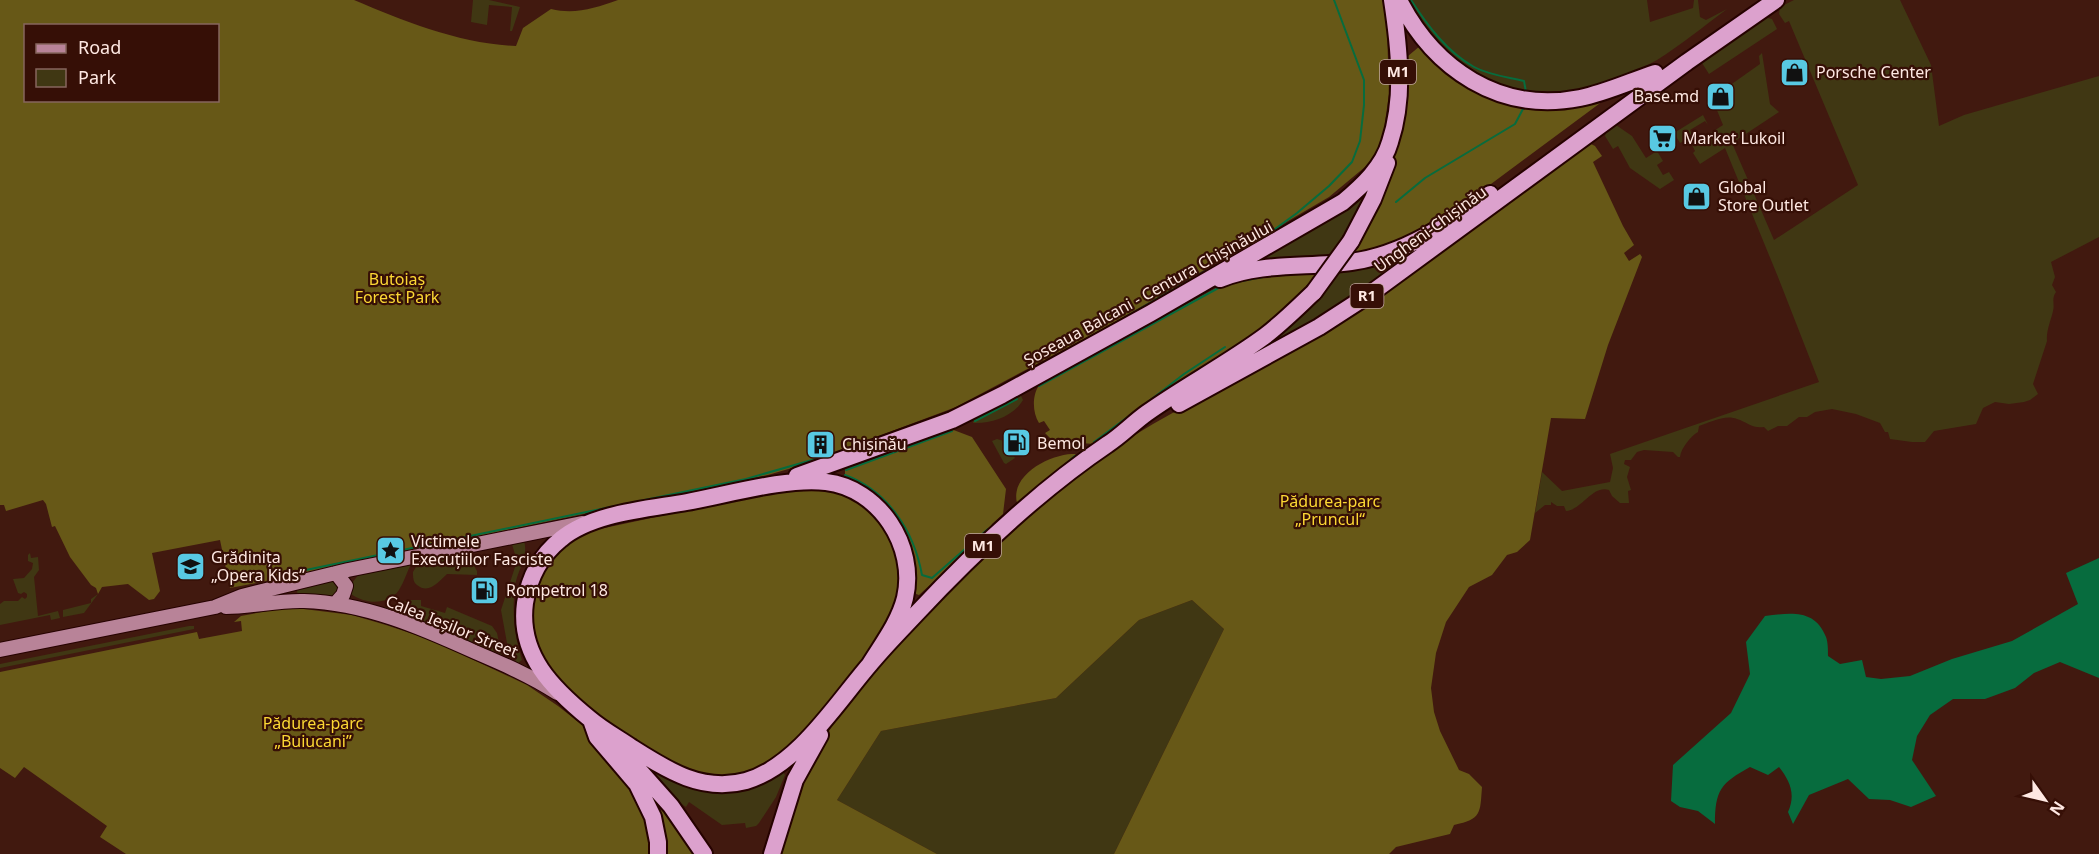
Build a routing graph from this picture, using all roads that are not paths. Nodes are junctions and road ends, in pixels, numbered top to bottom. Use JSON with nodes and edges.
{"nodes":[{"id":1,"x":1392,"y":0,"type":"edge"},
{"id":2,"x":1399,"y":0,"type":"edge"},
{"id":3,"x":1757,"y":0,"type":"edge"},
{"id":4,"x":1776,"y":0,"type":"edge"},
{"id":5,"x":1655,"y":73,"type":"junction"},
{"id":6,"x":1604,"y":117,"type":"junction"},
{"id":7,"x":1390,"y":143,"type":"junction"},
{"id":8,"x":1175,"y":298,"type":"junction"},
{"id":9,"x":1110,"y":443,"type":"junction"},
{"id":10,"x":762,"y":488,"type":"junction"},
{"id":11,"x":598,"y":520,"type":"junction"},
{"id":12,"x":336,"y":573,"type":"junction"},
{"id":13,"x":335,"y":604,"type":"junction"},
{"id":14,"x":215,"y":607,"type":"junction"},
{"id":15,"x":0,"y":650,"type":"edge"},
{"id":16,"x":870,"y":664,"type":"junction"},
{"id":17,"x":563,"y":697,"type":"junction"},
{"id":18,"x":833,"y":711,"type":"junction"},
{"id":19,"x":595,"y":723,"type":"junction"},
{"id":20,"x":658,"y":854,"type":"edge"},
{"id":21,"x":704,"y":854,"type":"edge"},
{"id":22,"x":772,"y":854,"type":"edge"}],
"edges":[{"from":1,"to":7,"type":"highway","name":"Șoseaua Balcani - Centura Chișinăului","number":"M1"},
{"from":2,"to":5,"type":"highway"},
{"from":3,"to":5,"type":"highway","number":"R1"},
{"from":4,"to":6,"type":"highway","number":"R1"},
{"from":5,"to":6,"type":"highway","number":"R1"},
{"from":6,"to":8,"type":"highway","name":"Ungheni-Chișinău","number":"R1"},
{"from":6,"to":9,"type":"highway","name":"Ungheni-Chișinău","number":"R1"},
{"from":7,"to":8,"type":"highway","name":"Șoseaua Balcani - Centura Chișinăului","number":"M1"},
{"from":7,"to":9,"type":"highway","name":"Șoseaua Balcani - Centura Chișinăului","number":"M1","bridge":true},
{"from":8,"to":10,"type":"highway","name":"Șoseaua Balcani - Centura Chișinăului","number":"M1"},
{"from":9,"to":16,"type":"highway","name":"Șoseaua Balcani - Centura Chișinăului","number":"M1"},
{"from":10,"to":11,"type":"highway","name":"Șoseaua Balcani - Centura Chișinăului"},
{"from":10,"to":16,"type":"highway","name":"Șoseaua Balcani - Centura Chișinăului"},
{"from":11,"to":12,"type":"main road","name":"Calea Ieșilor Street"},
{"from":11,"to":17,"type":"highway","name":"Șoseaua Balcani - Centura Chișinăului"},
{"from":12,"to":13,"type":"main road"},
{"from":12,"to":14,"type":"main road","name":"Calea Ieșilor Street"},
{"from":13,"to":14,"type":"main road","name":"Calea Ieșilor Street"},
{"from":13,"to":17,"type":"main road","name":"Calea Ieșilor Street"},
{"from":14,"to":15,"type":"main road","name":"Calea Ieșilor Street"},
{"from":16,"to":18,"type":"highway","name":"Șoseaua Balcani - Centura Chișinăului"},
{"from":17,"to":19,"type":"highway","name":"Șoseaua Balcani - Centura Chișinăului"},
{"from":18,"to":19,"type":"highway","name":"Șoseaua Balcani - Centura Chișinăului"},
{"from":18,"to":22,"type":"highway","name":"Șoseaua Balcani - Centura Chișinăului"},
{"from":19,"to":20,"type":"highway"},
{"from":19,"to":21,"type":"highway","name":"Șoseaua Balcani - Centura Chișinăului"}]}
